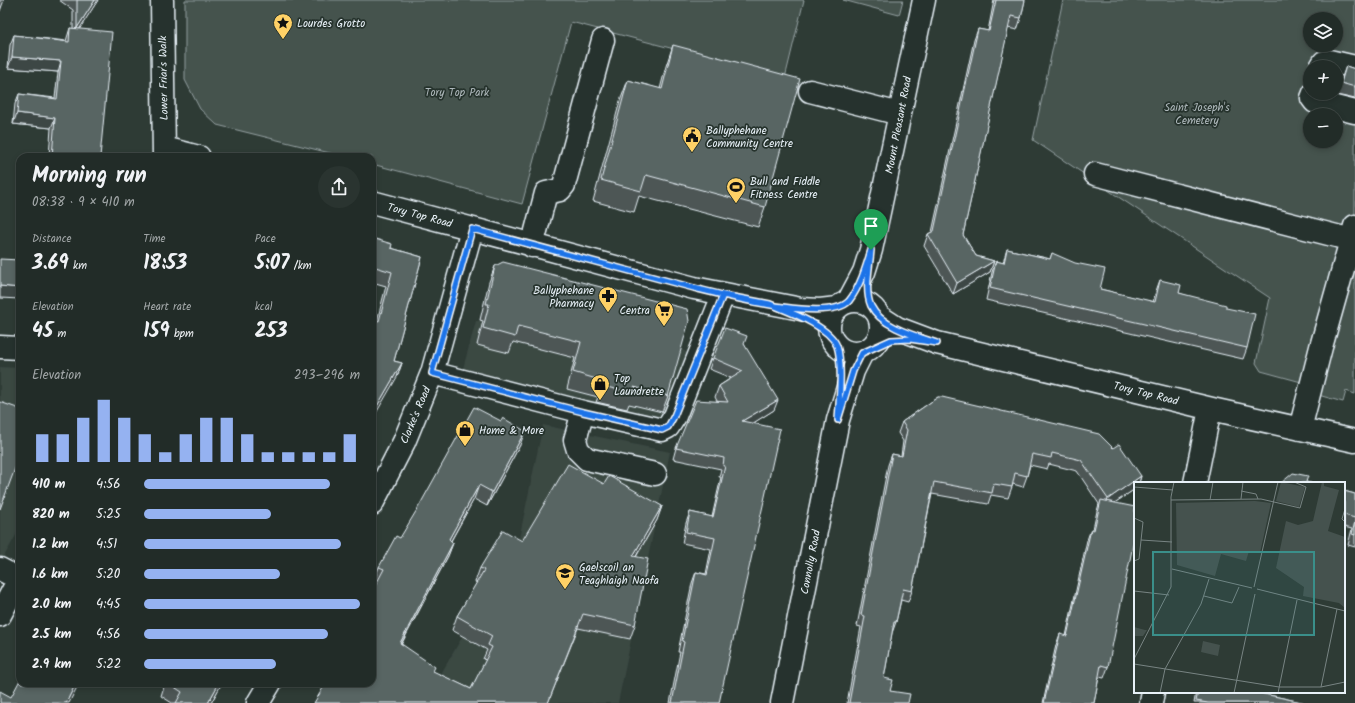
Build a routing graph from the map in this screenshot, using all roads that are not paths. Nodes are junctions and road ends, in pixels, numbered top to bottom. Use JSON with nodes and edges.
{"nodes":[{"id":1,"x":162,"y":0,"type":"edge"},
{"id":2,"x":924,"y":0,"type":"edge"},
{"id":3,"x":603,"y":40,"type":"dead end"},
{"id":4,"x":1343,"y":65,"type":"edge"},
{"id":5,"x":1355,"y":68,"type":"edge"},
{"id":6,"x":810,"y":91,"type":"dead end"},
{"id":7,"x":1314,"y":100,"type":"edge"},
{"id":8,"x":1355,"y":112,"type":"edge"},
{"id":9,"x":900,"y":114,"type":"junction"},
{"id":10,"x":164,"y":152,"type":"edge"},
{"id":11,"x":1095,"y":174,"type":"dead end"},
{"id":12,"x":376,"y":203,"type":"edge"},
{"id":13,"x":472,"y":229,"type":"junction"},
{"id":14,"x":1353,"y":233,"type":"edge"},
{"id":15,"x":532,"y":246,"type":"junction"},
{"id":16,"x":871,"y":250,"type":"junction"},
{"id":17,"x":723,"y":295,"type":"junction"},
{"id":18,"x":770,"y":304,"type":"junction"},
{"id":19,"x":842,"y":305,"type":"junction"},
{"id":20,"x":875,"y":312,"type":"junction"},
{"id":21,"x":834,"y":343,"type":"junction"},
{"id":22,"x":937,"y":343,"type":"junction"},
{"id":23,"x":0,"y":347,"type":"edge"},
{"id":24,"x":16,"y":348,"type":"edge"},
{"id":25,"x":866,"y":351,"type":"junction"},
{"id":26,"x":432,"y":373,"type":"junction"},
{"id":27,"x":1210,"y":409,"type":"junction"},
{"id":28,"x":583,"y":412,"type":"junction"},
{"id":29,"x":838,"y":420,"type":"junction"},
{"id":30,"x":1300,"y":429,"type":"junction"},
{"id":31,"x":1355,"y":441,"type":"edge"},
{"id":32,"x":655,"y":474,"type":"dead end"},
{"id":33,"x":1195,"y":482,"type":"edge"},
{"id":34,"x":376,"y":496,"type":"edge"},
{"id":35,"x":0,"y":569,"type":"edge"},
{"id":36,"x":16,"y":577,"type":"edge"},
{"id":37,"x":16,"y":584,"type":"edge"},
{"id":38,"x":0,"y":615,"type":"edge"},
{"id":39,"x":268,"y":687,"type":"edge"},
{"id":40,"x":1153,"y":693,"type":"edge"},
{"id":41,"x":258,"y":703,"type":"edge"},
{"id":42,"x":782,"y":703,"type":"edge"},
{"id":43,"x":1151,"y":703,"type":"edge"}],
"edges":[{"from":1,"to":10,"type":"street","name":"Lower Friar's Walk"},
{"from":2,"to":9,"type":"street","name":"Mount Pleasant Road"},
{"from":3,"to":15,"type":"street"},
{"from":4,"to":5,"type":"street"},
{"from":6,"to":9,"type":"street"},
{"from":7,"to":8,"type":"street"},
{"from":9,"to":16,"type":"street","name":"Mount Pleasant Road"},
{"from":11,"to":14,"type":"street"},
{"from":12,"to":13,"type":"street","name":"Tory Top Road"},
{"from":13,"to":15,"type":"street","name":"Tory Top Road"},
{"from":13,"to":26,"type":"street","name":"Clarke's Road"},
{"from":14,"to":30,"type":"street"},
{"from":15,"to":17,"type":"street","name":"Tory Top Road"},
{"from":16,"to":19,"type":"street"},
{"from":16,"to":20,"type":"street"},
{"from":17,"to":18,"type":"street","name":"Tory Top Road"},
{"from":17,"to":28,"type":"street"},
{"from":18,"to":19,"type":"street","name":"Tory Top Road"},
{"from":18,"to":21,"type":"street","name":"Tory Top Road"},
{"from":19,"to":20,"type":"street"},
{"from":19,"to":21,"type":"street"},
{"from":20,"to":22,"type":"street","name":"Tory Top Road"},
{"from":20,"to":25,"type":"street"},
{"from":21,"to":25,"type":"street"},
{"from":21,"to":29,"type":"street","name":"Connolly Road"},
{"from":22,"to":25,"type":"street","name":"Tory Top Road"},
{"from":22,"to":27,"type":"street","name":"Tory Top Road"},
{"from":23,"to":24,"type":"street"},
{"from":25,"to":29,"type":"street","name":"Connolly Road"},
{"from":26,"to":28,"type":"street"},
{"from":26,"to":34,"type":"street","name":"Clarke's Road"},
{"from":27,"to":30,"type":"street","name":"Tory Top Road"},
{"from":27,"to":33,"type":"street"},
{"from":28,"to":32,"type":"street"},
{"from":29,"to":42,"type":"street","name":"Connolly Road"},
{"from":30,"to":31,"type":"street","name":"Tory Top Road"},
{"from":35,"to":36,"type":"street"},
{"from":37,"to":38,"type":"street"},
{"from":39,"to":41,"type":"street"},
{"from":40,"to":43,"type":"street"}]}
